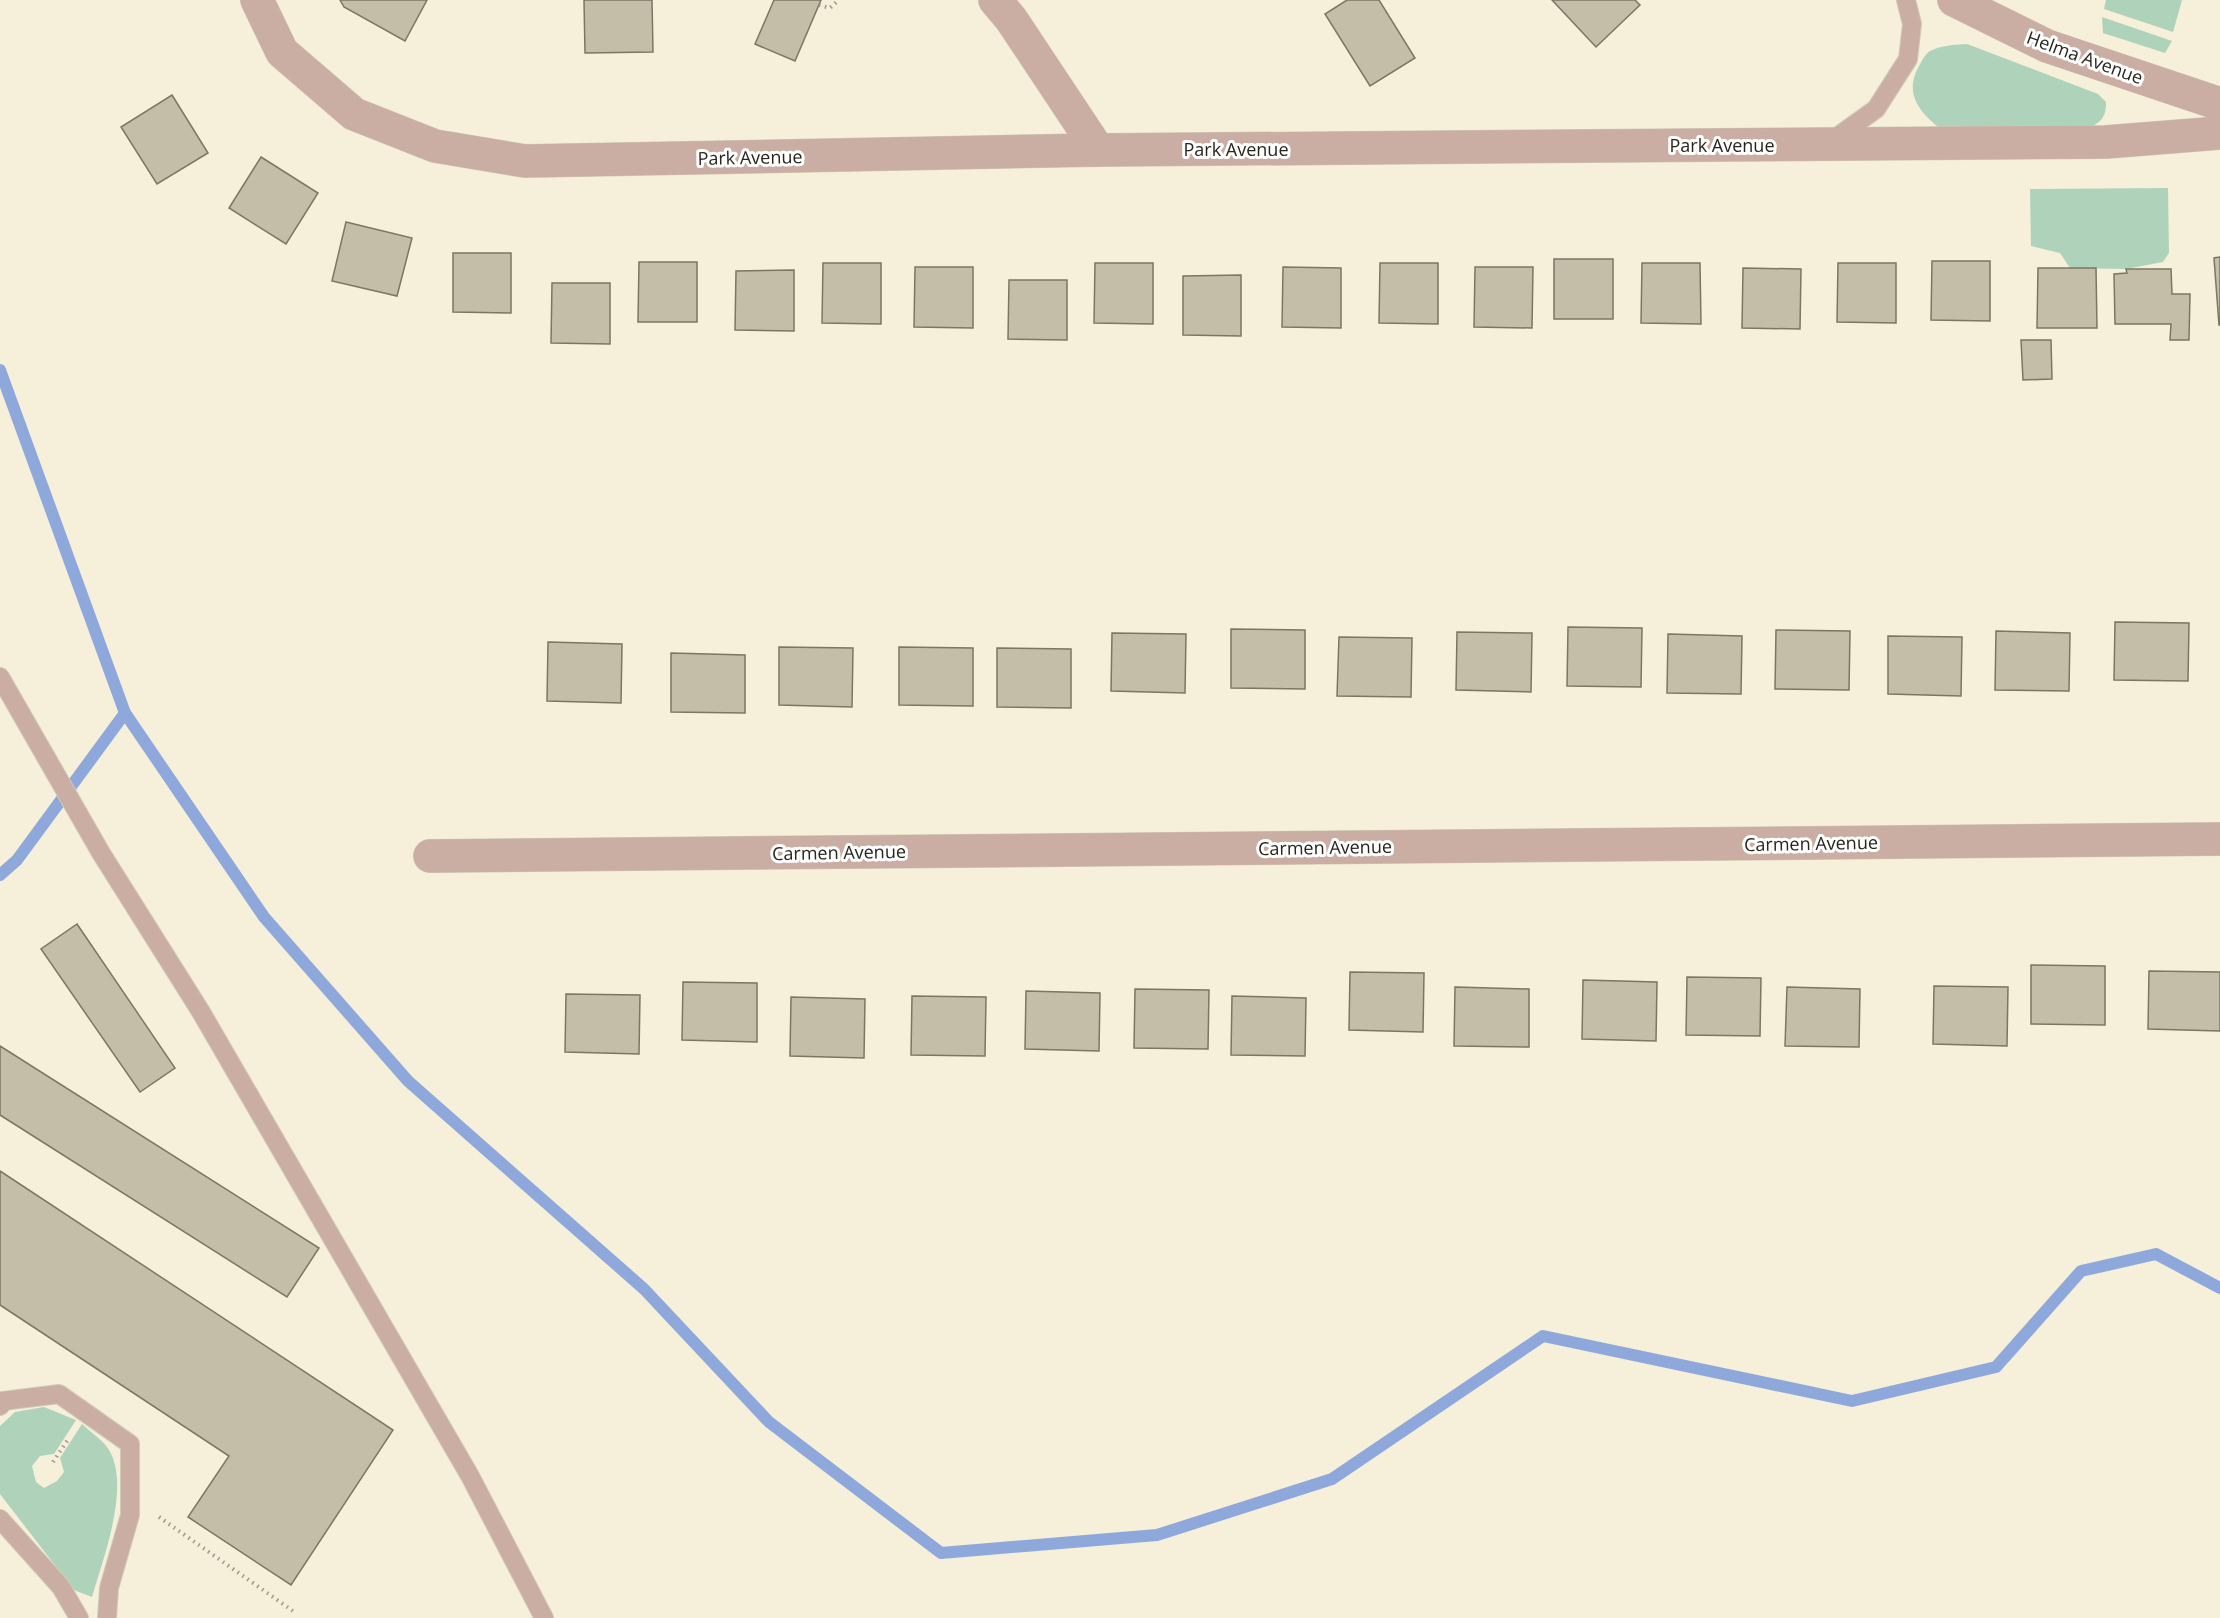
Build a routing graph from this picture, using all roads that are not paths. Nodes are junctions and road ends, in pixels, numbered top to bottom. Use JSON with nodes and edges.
{"nodes":[{"id":1,"x":257,"y":0,"type":"edge"},
{"id":2,"x":995,"y":0,"type":"edge"},
{"id":3,"x":1906,"y":0,"type":"edge"},
{"id":4,"x":1954,"y":0,"type":"edge"},
{"id":5,"x":2220,"y":105,"type":"edge"},
{"id":6,"x":2220,"y":133,"type":"edge"},
{"id":7,"x":1826,"y":144,"type":"junction"},
{"id":8,"x":1098,"y":150,"type":"junction"},
{"id":9,"x":0,"y":677,"type":"edge"},
{"id":10,"x":2220,"y":839,"type":"edge"},
{"id":11,"x":430,"y":856,"type":"dead end"},
{"id":12,"x":0,"y":1406,"type":"edge"},
{"id":13,"x":0,"y":1519,"type":"edge"},
{"id":14,"x":79,"y":1618,"type":"edge"},
{"id":15,"x":107,"y":1618,"type":"edge"},
{"id":16,"x":544,"y":1618,"type":"edge"}],
"edges":[{"from":1,"to":8,"type":"street","name":"Park Avenue"},
{"from":2,"to":8,"type":"street"},
{"from":3,"to":7,"type":"lane"},
{"from":4,"to":5,"type":"street","name":"Helma Avenue"},
{"from":6,"to":7,"type":"street","name":"Park Avenue"},
{"from":7,"to":8,"type":"street","name":"Park Avenue"},
{"from":9,"to":16,"type":"lane"},
{"from":10,"to":11,"type":"street","name":"Carmen Avenue"},
{"from":12,"to":15,"type":"lane"},
{"from":13,"to":14,"type":"lane"}]}
